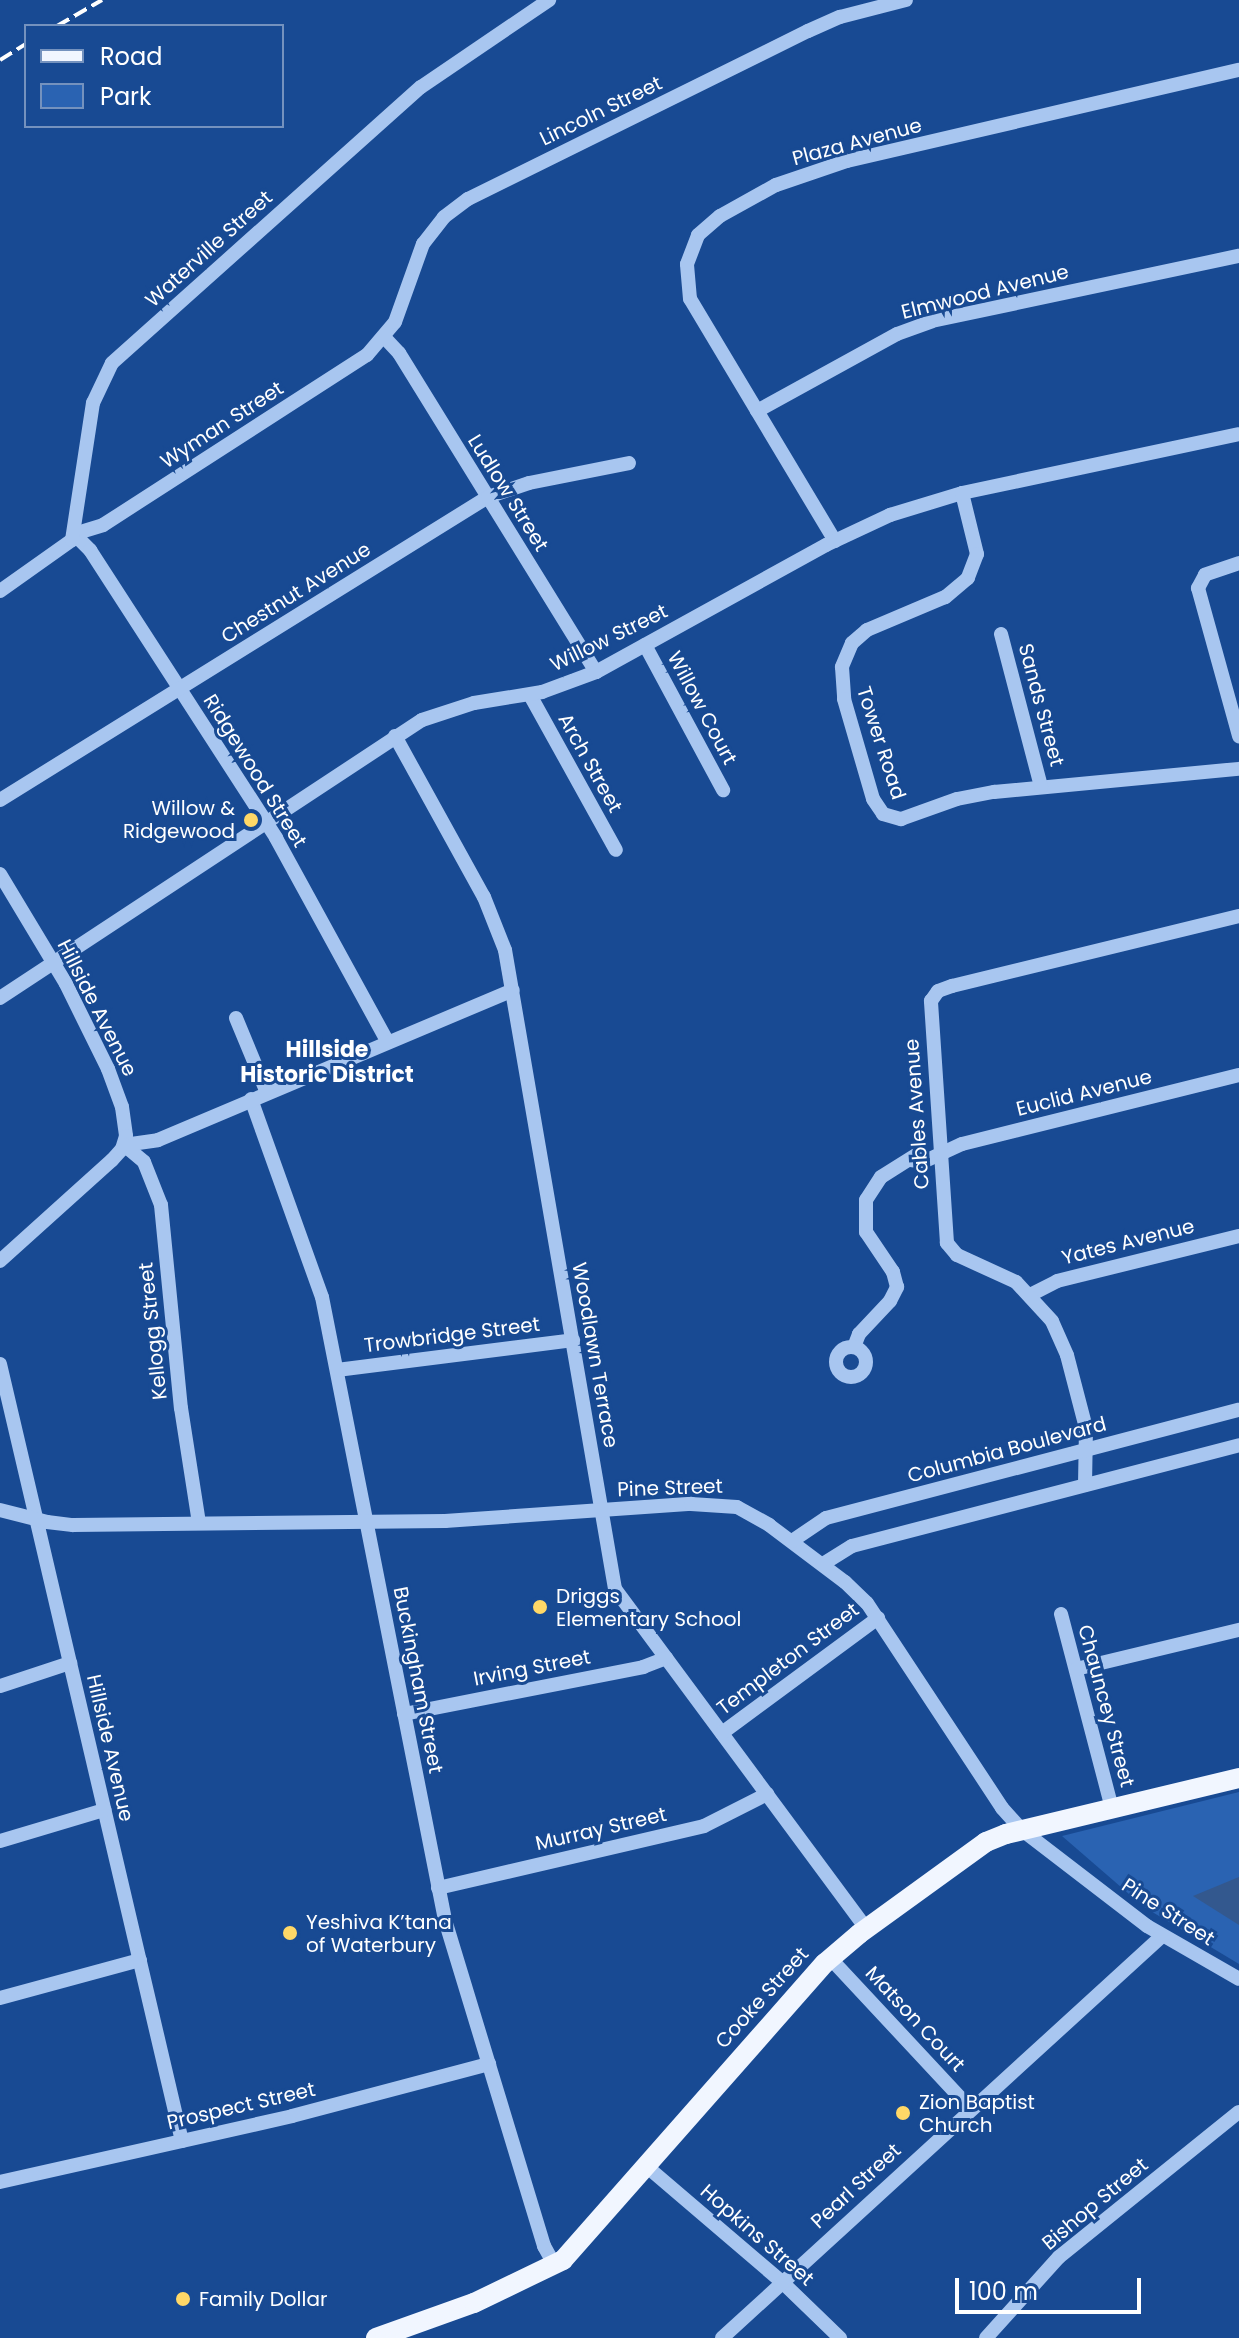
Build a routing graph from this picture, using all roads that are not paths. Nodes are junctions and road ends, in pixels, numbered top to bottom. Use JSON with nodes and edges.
{"nodes":[{"id":1,"x":549,"y":0,"type":"edge"},
{"id":2,"x":906,"y":0,"type":"edge"},
{"id":3,"x":1239,"y":70,"type":"edge"},
{"id":4,"x":1239,"y":256,"type":"edge"},
{"id":5,"x":384,"y":337,"type":"junction"},
{"id":6,"x":757,"y":411,"type":"junction"},
{"id":7,"x":1239,"y":434,"type":"edge"},
{"id":8,"x":629,"y":463,"type":"dead end"},
{"id":9,"x":962,"y":493,"type":"junction"},
{"id":10,"x":488,"y":497,"type":"junction"},
{"id":11,"x":74,"y":534,"type":"junction"},
{"id":12,"x":835,"y":541,"type":"junction"},
{"id":13,"x":1239,"y":563,"type":"edge"},
{"id":14,"x":0,"y":591,"type":"edge"},
{"id":15,"x":1001,"y":634,"type":"dead end"},
{"id":16,"x":645,"y":645,"type":"junction"},
{"id":17,"x":596,"y":672,"type":"junction"},
{"id":18,"x":179,"y":688,"type":"junction"},
{"id":19,"x":530,"y":695,"type":"junction"},
{"id":20,"x":395,"y":736,"type":"junction"},
{"id":21,"x":1239,"y":736,"type":"edge"},
{"id":22,"x":1239,"y":769,"type":"edge"},
{"id":23,"x":1041,"y":787,"type":"junction"},
{"id":24,"x":723,"y":790,"type":"dead end"},
{"id":25,"x":0,"y":800,"type":"edge"},
{"id":26,"x":265,"y":822,"type":"junction"},
{"id":27,"x":616,"y":850,"type":"dead end"},
{"id":28,"x":0,"y":874,"type":"edge"},
{"id":29,"x":1239,"y":916,"type":"edge"},
{"id":30,"x":54,"y":964,"type":"junction"},
{"id":31,"x":513,"y":990,"type":"junction"},
{"id":32,"x":0,"y":998,"type":"edge"},
{"id":33,"x":236,"y":1018,"type":"dead end"},
{"id":34,"x":387,"y":1041,"type":"junction"},
{"id":35,"x":1239,"y":1075,"type":"edge"},
{"id":36,"x":267,"y":1093,"type":"junction"},
{"id":37,"x":251,"y":1099,"type":"junction"},
{"id":38,"x":124,"y":1145,"type":"junction"},
{"id":39,"x":939,"y":1151,"type":"junction"},
{"id":40,"x":1239,"y":1236,"type":"edge"},
{"id":41,"x":0,"y":1261,"type":"edge"},
{"id":42,"x":1030,"y":1295,"type":"junction"},
{"id":43,"x":573,"y":1340,"type":"junction"},
{"id":44,"x":854,"y":1347,"type":"dead end"},
{"id":45,"x":0,"y":1364,"type":"edge"},
{"id":46,"x":337,"y":1370,"type":"junction"},
{"id":47,"x":1239,"y":1410,"type":"edge"},
{"id":48,"x":1239,"y":1445,"type":"edge"},
{"id":49,"x":1086,"y":1450,"type":"junction"},
{"id":50,"x":1085,"y":1485,"type":"junction"},
{"id":51,"x":0,"y":1510,"type":"edge"},
{"id":52,"x":601,"y":1510,"type":"junction"},
{"id":53,"x":36,"y":1520,"type":"junction"},
{"id":54,"x":365,"y":1522,"type":"junction"},
{"id":55,"x":199,"y":1523,"type":"junction"},
{"id":56,"x":792,"y":1541,"type":"junction"},
{"id":57,"x":823,"y":1564,"type":"junction"},
{"id":58,"x":1061,"y":1614,"type":"dead end"},
{"id":59,"x":878,"y":1618,"type":"junction"},
{"id":60,"x":1239,"y":1630,"type":"edge"},
{"id":61,"x":666,"y":1658,"type":"junction"},
{"id":62,"x":70,"y":1663,"type":"junction"},
{"id":63,"x":1076,"y":1669,"type":"junction"},
{"id":64,"x":0,"y":1686,"type":"edge"},
{"id":65,"x":404,"y":1714,"type":"junction"},
{"id":66,"x":722,"y":1733,"type":"junction"},
{"id":67,"x":1239,"y":1778,"type":"edge"},
{"id":68,"x":767,"y":1794,"type":"junction"},
{"id":69,"x":1112,"y":1808,"type":"junction"},
{"id":70,"x":104,"y":1810,"type":"junction"},
{"id":71,"x":1022,"y":1830,"type":"junction"},
{"id":72,"x":0,"y":1841,"type":"edge"},
{"id":73,"x":438,"y":1888,"type":"junction"},
{"id":74,"x":866,"y":1928,"type":"junction"},
{"id":75,"x":1162,"y":1936,"type":"junction"},
{"id":76,"x":830,"y":1958,"type":"junction"},
{"id":77,"x":140,"y":1960,"type":"junction"},
{"id":78,"x":1239,"y":1979,"type":"edge"},
{"id":79,"x":0,"y":1998,"type":"edge"},
{"id":80,"x":489,"y":2064,"type":"junction"},
{"id":81,"x":970,"y":2108,"type":"junction"},
{"id":82,"x":1239,"y":2112,"type":"edge"},
{"id":83,"x":182,"y":2141,"type":"junction"},
{"id":84,"x":645,"y":2165,"type":"junction"},
{"id":85,"x":0,"y":2182,"type":"edge"},
{"id":86,"x":555,"y":2266,"type":"junction"},
{"id":87,"x":782,"y":2282,"type":"junction"},
{"id":88,"x":406,"y":2333,"type":"edge"},
{"id":89,"x":376,"y":2338,"type":"edge"},
{"id":90,"x":722,"y":2338,"type":"edge"},
{"id":91,"x":840,"y":2338,"type":"edge"},
{"id":92,"x":986,"y":2338,"type":"edge"}],
"edges":[{"from":1,"to":11,"type":"street","name":"Waterville Street"},
{"from":2,"to":5,"type":"street","name":"Lincoln Street"},
{"from":3,"to":6,"type":"street","name":"Plaza Avenue"},
{"from":4,"to":6,"type":"street","name":"Elmwood Avenue"},
{"from":5,"to":10,"type":"street","name":"Ludlow Street"},
{"from":5,"to":11,"type":"street","name":"Wyman Street"},
{"from":6,"to":12,"type":"street","name":"Plaza Avenue"},
{"from":7,"to":9,"type":"street","name":"Willow Street"},
{"from":8,"to":10,"type":"street","name":"Chestnut Avenue"},
{"from":9,"to":12,"type":"street","name":"Willow Street"},
{"from":9,"to":23,"type":"street","name":"Tower Road"},
{"from":10,"to":17,"type":"street","name":"Ludlow Street"},
{"from":10,"to":18,"type":"street","name":"Chestnut Avenue"},
{"from":11,"to":14,"type":"street"},
{"from":11,"to":18,"type":"street","name":"Ridgewood Street"},
{"from":12,"to":16,"type":"street","name":"Willow Street"},
{"from":13,"to":21,"type":"street"},
{"from":15,"to":23,"type":"street","name":"Sands Street"},
{"from":16,"to":17,"type":"street","name":"Willow Street"},
{"from":16,"to":24,"type":"street","name":"Willow Court"},
{"from":17,"to":19,"type":"street","name":"Willow Street"},
{"from":18,"to":25,"type":"street","name":"Chestnut Avenue"},
{"from":18,"to":26,"type":"street","name":"Ridgewood Street"},
{"from":19,"to":20,"type":"street","name":"Willow Street"},
{"from":19,"to":27,"type":"street","name":"Arch Street"},
{"from":20,"to":26,"type":"street","name":"Willow Street"},
{"from":20,"to":31,"type":"street","name":"Woodlawn Terrace"},
{"from":22,"to":23,"type":"street","name":"Tower Road"},
{"from":26,"to":30,"type":"street","name":"Willow Street"},
{"from":26,"to":34,"type":"street","name":"Ridgewood Street"},
{"from":28,"to":30,"type":"street","name":"Hillside Avenue"},
{"from":29,"to":39,"type":"street","name":"Cables Avenue"},
{"from":30,"to":32,"type":"street","name":"Willow Street"},
{"from":30,"to":38,"type":"street","name":"Hillside Avenue"},
{"from":31,"to":34,"type":"street"},
{"from":31,"to":43,"type":"street","name":"Woodlawn Terrace"},
{"from":33,"to":36,"type":"street"},
{"from":34,"to":36,"type":"street"},
{"from":35,"to":39,"type":"street","name":"Euclid Avenue"},
{"from":36,"to":37,"type":"street"},
{"from":37,"to":38,"type":"street"},
{"from":37,"to":46,"type":"street","name":"Buckingham Street"},
{"from":38,"to":41,"type":"street"},
{"from":38,"to":55,"type":"street","name":"Kellogg Street"},
{"from":39,"to":42,"type":"street","name":"Cables Avenue"},
{"from":39,"to":44,"type":"street","name":"Euclid Avenue"},
{"from":40,"to":42,"type":"street","name":"Yates Avenue"},
{"from":42,"to":49,"type":"street","name":"Cables Avenue"},
{"from":43,"to":46,"type":"street","name":"Trowbridge Street"},
{"from":43,"to":52,"type":"street","name":"Woodlawn Terrace"},
{"from":45,"to":53,"type":"street","name":"Hillside Avenue"},
{"from":46,"to":54,"type":"street","name":"Buckingham Street"},
{"from":47,"to":49,"type":"street","name":"Columbia Boulevard"},
{"from":48,"to":50,"type":"street"},
{"from":49,"to":50,"type":"street","name":"Cables Avenue"},
{"from":49,"to":56,"type":"street","name":"Columbia Boulevard"},
{"from":50,"to":57,"type":"street"},
{"from":51,"to":53,"type":"street","name":"Pine Street"},
{"from":52,"to":54,"type":"street","name":"Pine Street"},
{"from":52,"to":56,"type":"street","name":"Pine Street"},
{"from":52,"to":61,"type":"street","name":"Woodlawn Terrace"},
{"from":53,"to":55,"type":"street","name":"Pine Street"},
{"from":53,"to":62,"type":"street","name":"Hillside Avenue"},
{"from":54,"to":55,"type":"street","name":"Pine Street"},
{"from":54,"to":65,"type":"street","name":"Buckingham Street"},
{"from":56,"to":57,"type":"street","name":"Pine Street"},
{"from":57,"to":59,"type":"street","name":"Pine Street"},
{"from":58,"to":63,"type":"street","name":"Chauncey Street"},
{"from":59,"to":66,"type":"street","name":"Templeton Street"},
{"from":59,"to":71,"type":"street","name":"Pine Street"},
{"from":60,"to":63,"type":"street"},
{"from":61,"to":65,"type":"street","name":"Irving Street"},
{"from":61,"to":66,"type":"street","name":"Woodlawn Terrace"},
{"from":62,"to":64,"type":"street"},
{"from":62,"to":70,"type":"street","name":"Hillside Avenue"},
{"from":63,"to":69,"type":"street","name":"Chauncey Street"},
{"from":65,"to":73,"type":"street","name":"Buckingham Street"},
{"from":66,"to":68,"type":"street","name":"Woodlawn Terrace"},
{"from":67,"to":69,"type":"main road","name":"Cooke Street"},
{"from":68,"to":73,"type":"street","name":"Murray Street"},
{"from":68,"to":74,"type":"street","name":"Woodlawn Terrace"},
{"from":69,"to":71,"type":"main road","name":"Cooke Street"},
{"from":70,"to":72,"type":"street"},
{"from":70,"to":77,"type":"street","name":"Hillside Avenue"},
{"from":71,"to":74,"type":"main road","name":"Cooke Street"},
{"from":71,"to":75,"type":"street","name":"Pine Street"},
{"from":73,"to":80,"type":"street","name":"Buckingham Street"},
{"from":74,"to":76,"type":"main road","name":"Cooke Street"},
{"from":75,"to":78,"type":"street","name":"Pine Street"},
{"from":75,"to":81,"type":"street","name":"Pearl Street"},
{"from":76,"to":81,"type":"street","name":"Matson Court"},
{"from":76,"to":84,"type":"main road","name":"Cooke Street"},
{"from":77,"to":79,"type":"street"},
{"from":77,"to":83,"type":"street","name":"Hillside Avenue"},
{"from":80,"to":83,"type":"street","name":"Prospect Street"},
{"from":80,"to":86,"type":"street","name":"Buckingham Street"},
{"from":81,"to":87,"type":"street","name":"Pearl Street"},
{"from":82,"to":92,"type":"street","name":"Bishop Street"},
{"from":83,"to":85,"type":"street","name":"Prospect Street"},
{"from":84,"to":86,"type":"main road","name":"Cooke Street"},
{"from":84,"to":87,"type":"street","name":"Hopkins Street"},
{"from":86,"to":88,"type":"main road","name":"Cooke Street"},
{"from":87,"to":90,"type":"street","name":"Pearl Street"},
{"from":87,"to":91,"type":"street","name":"Hopkins Street"},
{"from":88,"to":89,"type":"main road","name":"Cooke Street"}]}
